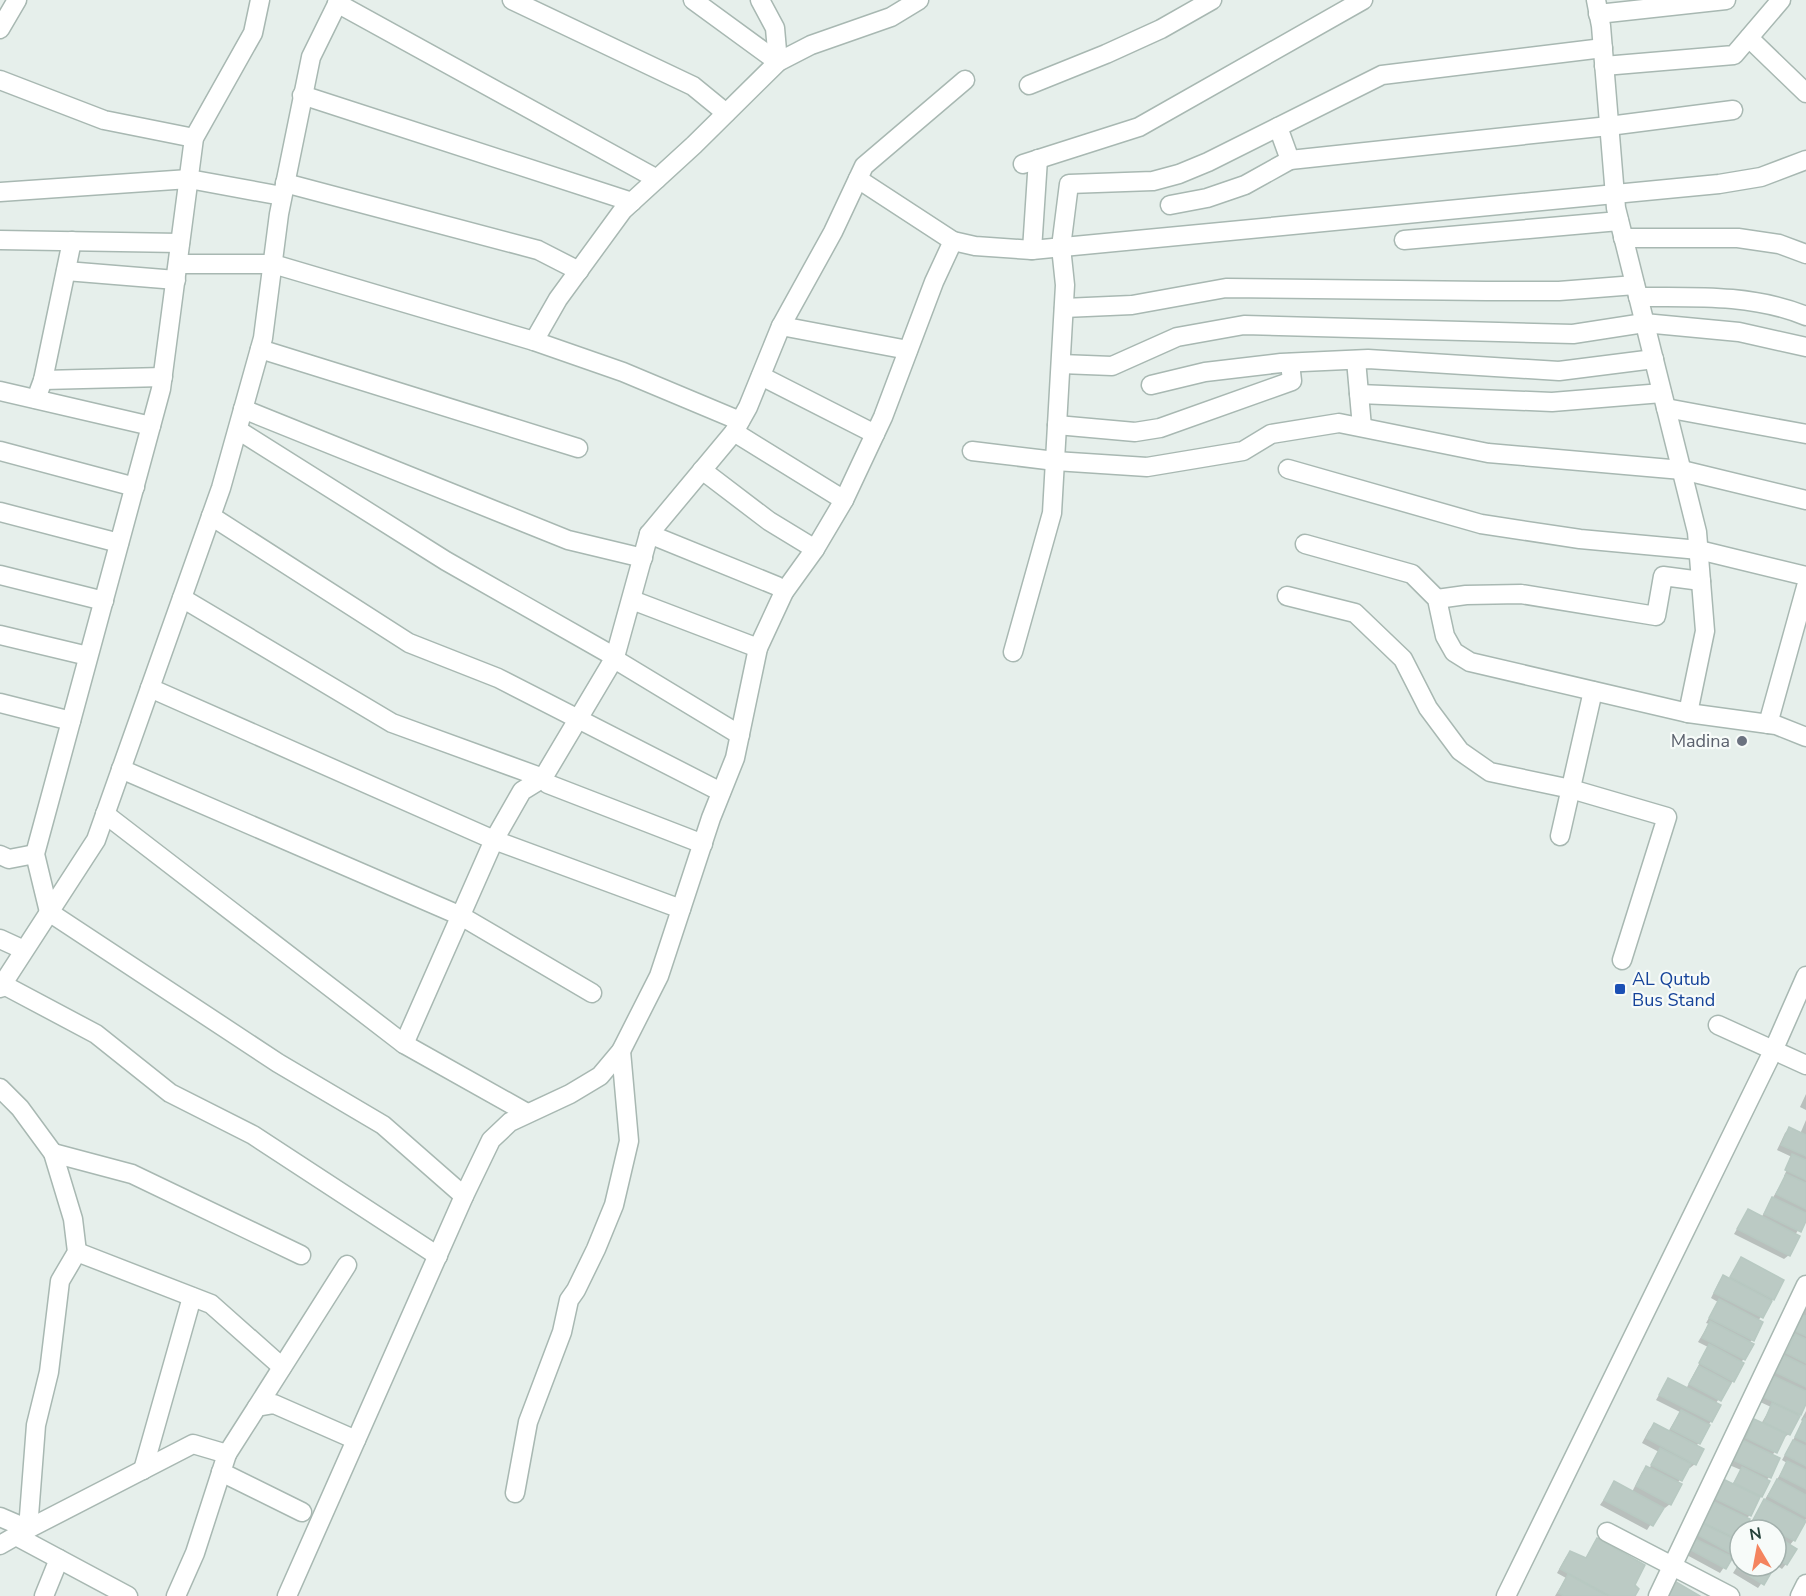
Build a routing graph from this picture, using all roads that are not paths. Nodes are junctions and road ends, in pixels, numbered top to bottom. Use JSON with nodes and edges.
{"nodes":[{"id":1,"x":17,"y":0,"type":"edge"},
{"id":2,"x":260,"y":0,"type":"edge"},
{"id":3,"x":512,"y":0,"type":"edge"},
{"id":4,"x":693,"y":0,"type":"edge"},
{"id":5,"x":760,"y":0,"type":"edge"},
{"id":6,"x":919,"y":0,"type":"edge"},
{"id":7,"x":1212,"y":0,"type":"edge"},
{"id":8,"x":1363,"y":0,"type":"edge"},
{"id":9,"x":1726,"y":0,"type":"edge"},
{"id":10,"x":1781,"y":0,"type":"edge"},
{"id":11,"x":338,"y":2,"type":"edge"},
{"id":12,"x":1597,"y":7,"type":"edge"},
{"id":13,"x":0,"y":29,"type":"edge"},
{"id":14,"x":1749,"y":38,"type":"junction"},
{"id":15,"x":1603,"y":57,"type":"junction"},
{"id":16,"x":778,"y":62,"type":"junction"},
{"id":17,"x":0,"y":80,"type":"edge"},
{"id":18,"x":965,"y":81,"type":"dead end"},
{"id":19,"x":1029,"y":85,"type":"dead end"},
{"id":20,"x":1806,"y":93,"type":"edge"},
{"id":21,"x":302,"y":95,"type":"junction"},
{"id":22,"x":1733,"y":110,"type":"dead end"},
{"id":23,"x":726,"y":113,"type":"junction"},
{"id":24,"x":1609,"y":126,"type":"junction"},
{"id":25,"x":1278,"y":127,"type":"junction"},
{"id":26,"x":194,"y":138,"type":"junction"},
{"id":27,"x":1290,"y":160,"type":"junction"},
{"id":28,"x":1806,"y":160,"type":"edge"},
{"id":29,"x":189,"y":179,"type":"junction"},
{"id":30,"x":657,"y":179,"type":"junction"},
{"id":31,"x":858,"y":179,"type":"junction"},
{"id":32,"x":284,"y":189,"type":"junction"},
{"id":33,"x":0,"y":192,"type":"edge"},
{"id":34,"x":1615,"y":195,"type":"junction"},
{"id":35,"x":632,"y":202,"type":"junction"},
{"id":36,"x":1170,"y":205,"type":"dead end"},
{"id":37,"x":1621,"y":230,"type":"junction"},
{"id":38,"x":0,"y":240,"type":"edge"},
{"id":39,"x":1404,"y":240,"type":"dead end"},
{"id":40,"x":72,"y":241,"type":"junction"},
{"id":41,"x":953,"y":241,"type":"junction"},
{"id":42,"x":180,"y":243,"type":"junction"},
{"id":43,"x":1061,"y":247,"type":"junction"},
{"id":44,"x":1032,"y":250,"type":"junction"},
{"id":45,"x":1806,"y":254,"type":"edge"},
{"id":46,"x":273,"y":264,"type":"junction"},
{"id":47,"x":66,"y":271,"type":"junction"},
{"id":48,"x":579,"y":271,"type":"junction"},
{"id":49,"x":177,"y":272,"type":"junction"},
{"id":50,"x":1637,"y":291,"type":"junction"},
{"id":51,"x":1064,"y":308,"type":"junction"},
{"id":52,"x":1806,"y":316,"type":"edge"},
{"id":53,"x":1644,"y":323,"type":"junction"},
{"id":54,"x":781,"y":326,"type":"junction"},
{"id":55,"x":534,"y":341,"type":"junction"},
{"id":56,"x":1806,"y":347,"type":"edge"},
{"id":57,"x":260,"y":349,"type":"junction"},
{"id":58,"x":908,"y":350,"type":"junction"},
{"id":59,"x":1653,"y":359,"type":"junction"},
{"id":60,"x":1356,"y":360,"type":"junction"},
{"id":61,"x":1290,"y":363,"type":"junction"},
{"id":62,"x":1061,"y":364,"type":"junction"},
{"id":63,"x":761,"y":375,"type":"junction"},
{"id":64,"x":163,"y":377,"type":"junction"},
{"id":65,"x":43,"y":380,"type":"junction"},
{"id":66,"x":1151,"y":386,"type":"dead end"},
{"id":67,"x":0,"y":391,"type":"edge"},
{"id":68,"x":1359,"y":394,"type":"junction"},
{"id":69,"x":36,"y":399,"type":"junction"},
{"id":70,"x":1664,"y":400,"type":"junction"},
{"id":71,"x":243,"y":409,"type":"junction"},
{"id":72,"x":1057,"y":425,"type":"junction"},
{"id":73,"x":151,"y":426,"type":"junction"},
{"id":74,"x":737,"y":427,"type":"junction"},
{"id":75,"x":1362,"y":427,"type":"junction"},
{"id":76,"x":238,"y":430,"type":"junction"},
{"id":77,"x":874,"y":434,"type":"junction"},
{"id":78,"x":1806,"y":434,"type":"edge"},
{"id":79,"x":578,"y":448,"type":"dead end"},
{"id":80,"x":972,"y":451,"type":"dead end"},
{"id":81,"x":0,"y":452,"type":"edge"},
{"id":82,"x":1055,"y":460,"type":"junction"},
{"id":83,"x":1288,"y":469,"type":"dead end"},
{"id":84,"x":702,"y":470,"type":"junction"},
{"id":85,"x":1682,"y":470,"type":"junction"},
{"id":86,"x":135,"y":487,"type":"junction"},
{"id":87,"x":844,"y":500,"type":"junction"},
{"id":88,"x":1806,"y":500,"type":"edge"},
{"id":89,"x":0,"y":512,"type":"edge"},
{"id":90,"x":211,"y":516,"type":"junction"},
{"id":91,"x":650,"y":534,"type":"junction"},
{"id":92,"x":119,"y":543,"type":"junction"},
{"id":93,"x":1305,"y":544,"type":"dead end"},
{"id":94,"x":814,"y":549,"type":"junction"},
{"id":95,"x":1699,"y":550,"type":"junction"},
{"id":96,"x":643,"y":558,"type":"junction"},
{"id":97,"x":0,"y":574,"type":"edge"},
{"id":98,"x":1806,"y":576,"type":"edge"},
{"id":99,"x":1701,"y":581,"type":"junction"},
{"id":100,"x":1806,"y":587,"type":"edge"},
{"id":101,"x":784,"y":592,"type":"junction"},
{"id":102,"x":1287,"y":596,"type":"dead end"},
{"id":103,"x":182,"y":598,"type":"junction"},
{"id":104,"x":1437,"y":599,"type":"junction"},
{"id":105,"x":632,"y":600,"type":"junction"},
{"id":106,"x":104,"y":601,"type":"junction"},
{"id":107,"x":0,"y":635,"type":"edge"},
{"id":108,"x":758,"y":648,"type":"junction"},
{"id":109,"x":1013,"y":652,"type":"dead end"},
{"id":110,"x":88,"y":656,"type":"junction"},
{"id":111,"x":618,"y":660,"type":"junction"},
{"id":112,"x":150,"y":688,"type":"junction"},
{"id":113,"x":1593,"y":691,"type":"junction"},
{"id":114,"x":0,"y":703,"type":"edge"},
{"id":115,"x":1688,"y":713,"type":"junction"},
{"id":116,"x":577,"y":719,"type":"junction"},
{"id":117,"x":71,"y":722,"type":"junction"},
{"id":118,"x":1768,"y":724,"type":"junction"},
{"id":119,"x":740,"y":735,"type":"junction"},
{"id":120,"x":1806,"y":737,"type":"edge"},
{"id":121,"x":121,"y":769,"type":"junction"},
{"id":122,"x":546,"y":781,"type":"junction"},
{"id":123,"x":1571,"y":789,"type":"junction"},
{"id":124,"x":721,"y":792,"type":"junction"},
{"id":125,"x":105,"y":814,"type":"junction"},
{"id":126,"x":1560,"y":836,"type":"dead end"},
{"id":127,"x":494,"y":840,"type":"junction"},
{"id":128,"x":703,"y":844,"type":"junction"},
{"id":129,"x":34,"y":854,"type":"junction"},
{"id":130,"x":0,"y":855,"type":"edge"},
{"id":131,"x":681,"y":909,"type":"junction"},
{"id":132,"x":49,"y":912,"type":"junction"},
{"id":133,"x":462,"y":916,"type":"junction"},
{"id":134,"x":0,"y":939,"type":"edge"},
{"id":135,"x":24,"y":950,"type":"junction"},
{"id":136,"x":1622,"y":960,"type":"dead end"},
{"id":137,"x":1806,"y":976,"type":"edge"},
{"id":138,"x":1,"y":986,"type":"edge"},
{"id":139,"x":592,"y":993,"type":"dead end"},
{"id":140,"x":1718,"y":1025,"type":"dead end"},
{"id":141,"x":404,"y":1044,"type":"junction"},
{"id":142,"x":1773,"y":1051,"type":"junction"},
{"id":143,"x":621,"y":1052,"type":"junction"},
{"id":144,"x":1806,"y":1065,"type":"edge"},
{"id":145,"x":0,"y":1088,"type":"edge"},
{"id":146,"x":527,"y":1113,"type":"junction"},
{"id":147,"x":53,"y":1153,"type":"junction"},
{"id":148,"x":464,"y":1196,"type":"junction"},
{"id":149,"x":77,"y":1252,"type":"junction"},
{"id":150,"x":301,"y":1255,"type":"dead end"},
{"id":151,"x":438,"y":1256,"type":"junction"},
{"id":152,"x":347,"y":1265,"type":"dead end"},
{"id":153,"x":1806,"y":1285,"type":"edge"},
{"id":154,"x":192,"y":1297,"type":"junction"},
{"id":155,"x":282,"y":1367,"type":"junction"},
{"id":156,"x":257,"y":1407,"type":"junction"},
{"id":157,"x":356,"y":1440,"type":"junction"},
{"id":158,"x":227,"y":1454,"type":"junction"},
{"id":159,"x":143,"y":1470,"type":"junction"},
{"id":160,"x":221,"y":1472,"type":"junction"},
{"id":161,"x":515,"y":1493,"type":"dead end"},
{"id":162,"x":302,"y":1512,"type":"dead end"},
{"id":163,"x":0,"y":1517,"type":"edge"},
{"id":164,"x":1607,"y":1532,"type":"dead end"},
{"id":165,"x":15,"y":1537,"type":"edge"},
{"id":166,"x":59,"y":1559,"type":"junction"},
{"id":167,"x":1672,"y":1565,"type":"junction"},
{"id":168,"x":1806,"y":1584,"type":"edge"},
{"id":169,"x":44,"y":1596,"type":"edge"},
{"id":170,"x":128,"y":1596,"type":"edge"},
{"id":171,"x":176,"y":1596,"type":"edge"},
{"id":172,"x":287,"y":1596,"type":"edge"},
{"id":173,"x":1506,"y":1596,"type":"edge"},
{"id":174,"x":1658,"y":1596,"type":"edge"},
{"id":175,"x":1730,"y":1596,"type":"edge"},
{"id":176,"x":1800,"y":1596,"type":"edge"}],
"edges":[{"from":1,"to":13,"type":"street"},
{"from":2,"to":26,"type":"street"},
{"from":3,"to":23,"type":"street"},
{"from":4,"to":16,"type":"street"},
{"from":5,"to":16,"type":"street"},
{"from":6,"to":16,"type":"street"},
{"from":7,"to":19,"type":"street"},
{"from":8,"to":44,"type":"street"},
{"from":9,"to":12,"type":"street"},
{"from":10,"to":14,"type":"street"},
{"from":11,"to":21,"type":"street"},
{"from":11,"to":30,"type":"street"},
{"from":12,"to":15,"type":"street"},
{"from":14,"to":15,"type":"street"},
{"from":14,"to":20,"type":"street"},
{"from":15,"to":24,"type":"street"},
{"from":15,"to":25,"type":"street"},
{"from":16,"to":23,"type":"street"},
{"from":17,"to":26,"type":"street"},
{"from":18,"to":31,"type":"street"},
{"from":21,"to":32,"type":"street"},
{"from":21,"to":35,"type":"street"},
{"from":22,"to":24,"type":"street"},
{"from":23,"to":30,"type":"street"},
{"from":24,"to":27,"type":"street"},
{"from":24,"to":34,"type":"street"},
{"from":25,"to":27,"type":"street"},
{"from":25,"to":43,"type":"street"},
{"from":26,"to":29,"type":"street"},
{"from":27,"to":36,"type":"street"},
{"from":28,"to":34,"type":"street"},
{"from":29,"to":32,"type":"street"},
{"from":29,"to":33,"type":"street"},
{"from":29,"to":42,"type":"street"},
{"from":30,"to":35,"type":"street"},
{"from":31,"to":41,"type":"street"},
{"from":31,"to":54,"type":"street"},
{"from":32,"to":46,"type":"street"},
{"from":32,"to":48,"type":"street"},
{"from":34,"to":37,"type":"street"},
{"from":34,"to":43,"type":"street"},
{"from":35,"to":48,"type":"street"},
{"from":37,"to":39,"type":"street"},
{"from":37,"to":45,"type":"street"},
{"from":37,"to":50,"type":"street"},
{"from":38,"to":40,"type":"street"},
{"from":40,"to":42,"type":"street"},
{"from":40,"to":47,"type":"street"},
{"from":41,"to":44,"type":"street"},
{"from":41,"to":58,"type":"street"},
{"from":42,"to":49,"type":"street"},
{"from":43,"to":44,"type":"street"},
{"from":43,"to":51,"type":"street"},
{"from":46,"to":49,"type":"street"},
{"from":46,"to":55,"type":"street"},
{"from":46,"to":57,"type":"street"},
{"from":47,"to":49,"type":"street"},
{"from":47,"to":65,"type":"street"},
{"from":48,"to":55,"type":"street"},
{"from":49,"to":64,"type":"street"},
{"from":50,"to":51,"type":"street"},
{"from":50,"to":52,"type":"street"},
{"from":50,"to":53,"type":"street"},
{"from":51,"to":62,"type":"street"},
{"from":53,"to":56,"type":"street"},
{"from":53,"to":59,"type":"street"},
{"from":53,"to":62,"type":"street"},
{"from":54,"to":58,"type":"street"},
{"from":54,"to":63,"type":"street"},
{"from":55,"to":74,"type":"street"},
{"from":57,"to":71,"type":"street"},
{"from":57,"to":79,"type":"street"},
{"from":58,"to":77,"type":"street"},
{"from":59,"to":60,"type":"street"},
{"from":59,"to":70,"type":"street"},
{"from":60,"to":61,"type":"street"},
{"from":60,"to":68,"type":"street"},
{"from":61,"to":66,"type":"street"},
{"from":61,"to":72,"type":"street"},
{"from":62,"to":72,"type":"street"},
{"from":63,"to":74,"type":"street"},
{"from":63,"to":77,"type":"street"},
{"from":64,"to":65,"type":"street"},
{"from":64,"to":73,"type":"street"},
{"from":65,"to":69,"type":"street"},
{"from":67,"to":69,"type":"street"},
{"from":68,"to":70,"type":"street"},
{"from":68,"to":75,"type":"street"},
{"from":69,"to":73,"type":"street"},
{"from":70,"to":78,"type":"street"},
{"from":70,"to":85,"type":"street"},
{"from":71,"to":76,"type":"street"},
{"from":71,"to":96,"type":"street"},
{"from":72,"to":82,"type":"street"},
{"from":73,"to":86,"type":"street"},
{"from":74,"to":84,"type":"street"},
{"from":74,"to":87,"type":"street"},
{"from":75,"to":82,"type":"street"},
{"from":75,"to":85,"type":"street"},
{"from":76,"to":90,"type":"street"},
{"from":76,"to":111,"type":"street"},
{"from":77,"to":87,"type":"street"},
{"from":80,"to":82,"type":"street"},
{"from":81,"to":86,"type":"street"},
{"from":82,"to":109,"type":"street"},
{"from":83,"to":95,"type":"street"},
{"from":84,"to":91,"type":"street"},
{"from":84,"to":94,"type":"street"},
{"from":85,"to":88,"type":"street"},
{"from":85,"to":95,"type":"street"},
{"from":86,"to":92,"type":"street"},
{"from":87,"to":94,"type":"street"},
{"from":89,"to":92,"type":"street"},
{"from":90,"to":103,"type":"street"},
{"from":90,"to":116,"type":"street"},
{"from":91,"to":96,"type":"street"},
{"from":91,"to":101,"type":"street"},
{"from":92,"to":106,"type":"street"},
{"from":93,"to":104,"type":"street"},
{"from":94,"to":101,"type":"street"},
{"from":95,"to":98,"type":"street"},
{"from":95,"to":99,"type":"street"},
{"from":96,"to":105,"type":"street"},
{"from":97,"to":106,"type":"street"},
{"from":99,"to":104,"type":"street"},
{"from":99,"to":115,"type":"street"},
{"from":100,"to":118,"type":"street"},
{"from":101,"to":108,"type":"street"},
{"from":102,"to":123,"type":"street"},
{"from":103,"to":112,"type":"street"},
{"from":103,"to":122,"type":"street"},
{"from":104,"to":113,"type":"street"},
{"from":105,"to":108,"type":"street"},
{"from":105,"to":111,"type":"street"},
{"from":106,"to":110,"type":"street"},
{"from":107,"to":110,"type":"street"},
{"from":108,"to":119,"type":"street"},
{"from":110,"to":117,"type":"street"},
{"from":111,"to":116,"type":"street"},
{"from":111,"to":119,"type":"street"},
{"from":112,"to":121,"type":"street"},
{"from":112,"to":127,"type":"street"},
{"from":113,"to":115,"type":"street"},
{"from":113,"to":123,"type":"street"},
{"from":114,"to":117,"type":"street"},
{"from":115,"to":118,"type":"street"},
{"from":116,"to":122,"type":"street"},
{"from":116,"to":124,"type":"street"},
{"from":117,"to":129,"type":"street"},
{"from":118,"to":120,"type":"street"},
{"from":119,"to":124,"type":"street"},
{"from":121,"to":125,"type":"street"},
{"from":121,"to":133,"type":"street"},
{"from":122,"to":127,"type":"street"},
{"from":122,"to":128,"type":"street"},
{"from":123,"to":126,"type":"street"},
{"from":123,"to":136,"type":"street"},
{"from":124,"to":128,"type":"street"},
{"from":125,"to":132,"type":"street"},
{"from":125,"to":141,"type":"street"},
{"from":127,"to":131,"type":"street"},
{"from":127,"to":133,"type":"street"},
{"from":128,"to":131,"type":"street"},
{"from":129,"to":130,"type":"street"},
{"from":129,"to":132,"type":"street"},
{"from":131,"to":143,"type":"street"},
{"from":132,"to":135,"type":"street"},
{"from":132,"to":148,"type":"street"},
{"from":133,"to":139,"type":"street"},
{"from":133,"to":141,"type":"street"},
{"from":134,"to":135,"type":"street"},
{"from":135,"to":138,"type":"street"},
{"from":137,"to":142,"type":"street"},
{"from":138,"to":151,"type":"street"},
{"from":140,"to":142,"type":"street"},
{"from":141,"to":146,"type":"street"},
{"from":142,"to":144,"type":"street"},
{"from":142,"to":173,"type":"street"},
{"from":143,"to":146,"type":"street"},
{"from":143,"to":161,"type":"street"},
{"from":145,"to":147,"type":"street"},
{"from":146,"to":148,"type":"street"},
{"from":147,"to":149,"type":"street"},
{"from":147,"to":150,"type":"street"},
{"from":148,"to":151,"type":"street"},
{"from":149,"to":154,"type":"street"},
{"from":149,"to":165,"type":"street"},
{"from":151,"to":157,"type":"street"},
{"from":152,"to":155,"type":"street"},
{"from":153,"to":167,"type":"street"},
{"from":154,"to":155,"type":"street"},
{"from":154,"to":159,"type":"street"},
{"from":155,"to":156,"type":"street"},
{"from":156,"to":157,"type":"street"},
{"from":156,"to":158,"type":"street"},
{"from":157,"to":172,"type":"street"},
{"from":158,"to":159,"type":"street"},
{"from":158,"to":160,"type":"street"},
{"from":159,"to":165,"type":"street"},
{"from":160,"to":162,"type":"street"},
{"from":160,"to":171,"type":"street"},
{"from":163,"to":165,"type":"street"},
{"from":164,"to":167,"type":"street"},
{"from":165,"to":166,"type":"street"},
{"from":166,"to":169,"type":"street"},
{"from":166,"to":170,"type":"street"},
{"from":167,"to":174,"type":"street"},
{"from":167,"to":175,"type":"street"},
{"from":168,"to":176,"type":"street"}]}
